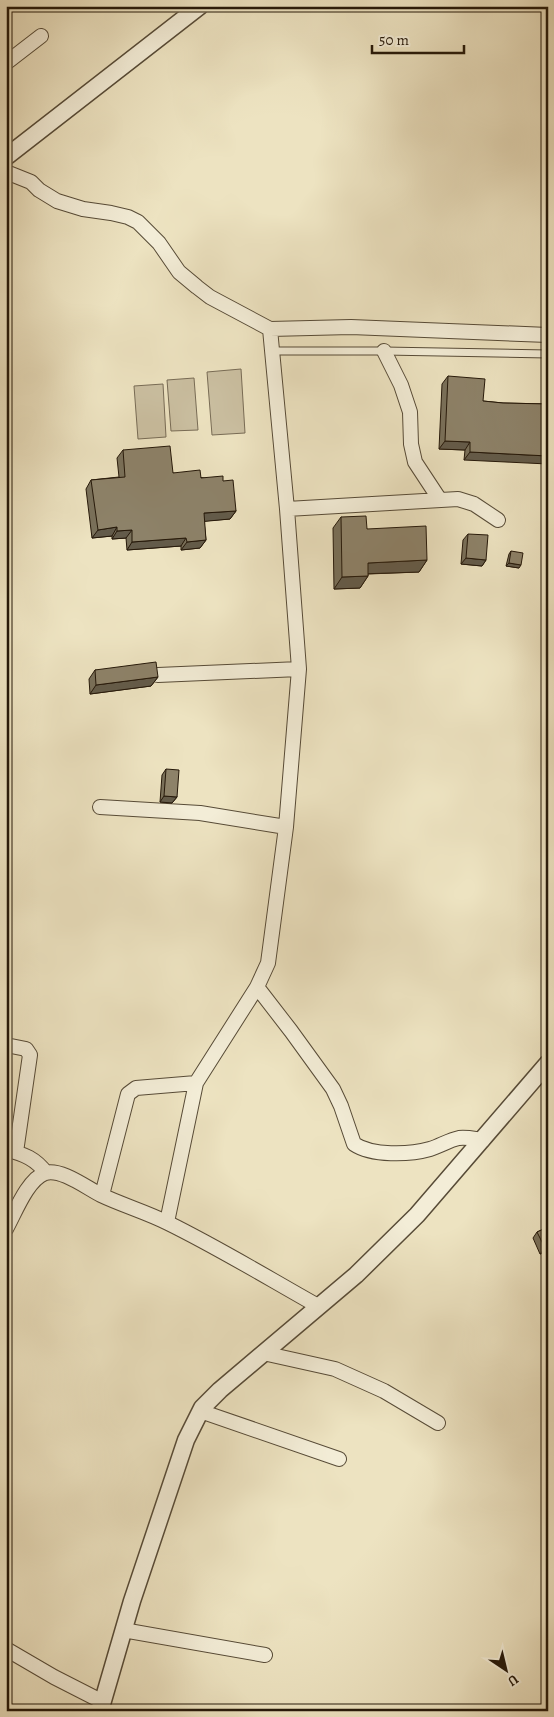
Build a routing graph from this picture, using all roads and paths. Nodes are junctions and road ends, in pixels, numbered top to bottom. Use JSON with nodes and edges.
{"nodes":[{"id":1,"x":200,"y":6,"type":"edge"},
{"id":2,"x":41,"y":36,"type":"dead end"},
{"id":3,"x":6,"y":63,"type":"edge"},
{"id":4,"x":6,"y":157,"type":"edge"},
{"id":5,"x":6,"y":172,"type":"edge"},
{"id":6,"x":270,"y":329,"type":"junction"},
{"id":7,"x":548,"y":335,"type":"edge"},
{"id":8,"x":273,"y":351,"type":"junction"},
{"id":9,"x":384,"y":351,"type":"junction"},
{"id":10,"x":548,"y":354,"type":"edge"},
{"id":11,"x":440,"y":500,"type":"junction"},
{"id":12,"x":287,"y":509,"type":"junction"},
{"id":13,"x":498,"y":520,"type":"dead end"},
{"id":14,"x":299,"y":669,"type":"junction"},
{"id":15,"x":158,"y":674,"type":"edge"},
{"id":16,"x":100,"y":806,"type":"dead end"},
{"id":17,"x":286,"y":827,"type":"junction"},
{"id":18,"x":258,"y":987,"type":"junction"},
{"id":19,"x":6,"y":1045,"type":"edge"},
{"id":20,"x":548,"y":1063,"type":"edge"},
{"id":21,"x":196,"y":1083,"type":"junction"},
{"id":22,"x":483,"y":1140,"type":"junction"},
{"id":23,"x":11,"y":1151,"type":"edge"},
{"id":24,"x":46,"y":1173,"type":"junction"},
{"id":25,"x":102,"y":1195,"type":"junction"},
{"id":26,"x":167,"y":1222,"type":"junction"},
{"id":27,"x":6,"y":1229,"type":"edge"},
{"id":28,"x":318,"y":1306,"type":"junction"},
{"id":29,"x":264,"y":1352,"type":"junction"},
{"id":30,"x":200,"y":1411,"type":"junction"},
{"id":31,"x":438,"y":1423,"type":"dead end"},
{"id":32,"x":339,"y":1459,"type":"dead end"},
{"id":33,"x":123,"y":1630,"type":"junction"},
{"id":34,"x":6,"y":1649,"type":"edge"},
{"id":35,"x":266,"y":1655,"type":"dead end"},
{"id":36,"x":102,"y":1706,"type":"edge"}],
"edges":[{"from":1,"to":4,"type":"street"},
{"from":2,"to":3,"type":"street"},
{"from":5,"to":6,"type":"street"},
{"from":6,"to":7,"type":"street"},
{"from":6,"to":8,"type":"street"},
{"from":8,"to":9,"type":"lane"},
{"from":8,"to":12,"type":"street"},
{"from":9,"to":10,"type":"lane"},
{"from":9,"to":11,"type":"street"},
{"from":11,"to":12,"type":"street"},
{"from":11,"to":13,"type":"street"},
{"from":12,"to":14,"type":"street"},
{"from":14,"to":15,"type":"street"},
{"from":14,"to":17,"type":"street"},
{"from":16,"to":17,"type":"street"},
{"from":17,"to":18,"type":"street"},
{"from":18,"to":21,"type":"street"},
{"from":18,"to":22,"type":"street"},
{"from":19,"to":23,"type":"street"},
{"from":20,"to":22,"type":"street"},
{"from":21,"to":25,"type":"street"},
{"from":21,"to":26,"type":"street"},
{"from":22,"to":28,"type":"street"},
{"from":23,"to":24,"type":"street"},
{"from":24,"to":25,"type":"street"},
{"from":24,"to":27,"type":"street"},
{"from":25,"to":26,"type":"street"},
{"from":26,"to":28,"type":"street"},
{"from":28,"to":29,"type":"street"},
{"from":29,"to":30,"type":"street"},
{"from":29,"to":31,"type":"street"},
{"from":30,"to":32,"type":"street"},
{"from":30,"to":33,"type":"street"},
{"from":33,"to":35,"type":"street"},
{"from":33,"to":36,"type":"street"},
{"from":34,"to":36,"type":"street"}]}
